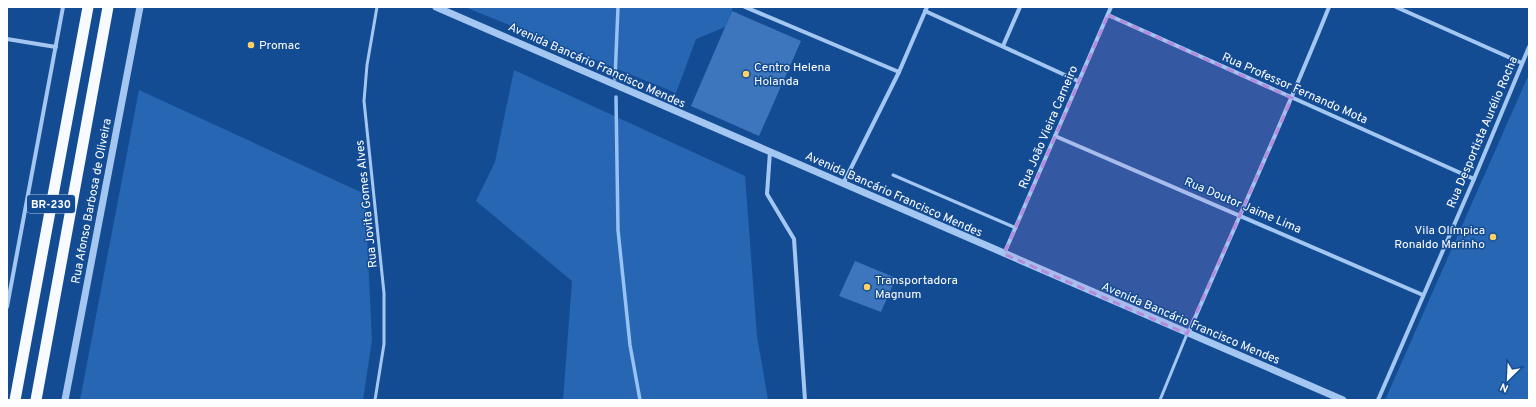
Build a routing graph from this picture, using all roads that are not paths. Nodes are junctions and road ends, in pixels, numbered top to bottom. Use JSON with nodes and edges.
{"nodes":[{"id":1,"x":63,"y":7,"type":"edge"},
{"id":2,"x":88,"y":7,"type":"edge"},
{"id":3,"x":108,"y":7,"type":"edge"},
{"id":4,"x":140,"y":7,"type":"edge"},
{"id":5,"x":377,"y":7,"type":"edge"},
{"id":6,"x":436,"y":7,"type":"edge"},
{"id":7,"x":745,"y":7,"type":"edge"},
{"id":8,"x":1020,"y":7,"type":"edge"},
{"id":9,"x":1112,"y":7,"type":"edge"},
{"id":10,"x":1329,"y":7,"type":"edge"},
{"id":11,"x":1396,"y":7,"type":"edge"},
{"id":12,"x":926,"y":9,"type":"edge"},
{"id":13,"x":1108,"y":15,"type":"junction"},
{"id":14,"x":7,"y":39,"type":"edge"},
{"id":15,"x":1002,"y":46,"type":"junction"},
{"id":16,"x":56,"y":47,"type":"junction"},
{"id":17,"x":1529,"y":47,"type":"edge"},
{"id":18,"x":1522,"y":63,"type":"junction"},
{"id":19,"x":899,"y":72,"type":"junction"},
{"id":20,"x":1078,"y":81,"type":"junction"},
{"id":21,"x":1292,"y":98,"type":"junction"},
{"id":22,"x":1055,"y":136,"type":"junction"},
{"id":23,"x":770,"y":152,"type":"junction"},
{"id":24,"x":893,"y":175,"type":"dead end"},
{"id":25,"x":1474,"y":179,"type":"junction"},
{"id":26,"x":843,"y":184,"type":"junction"},
{"id":27,"x":1239,"y":214,"type":"junction"},
{"id":28,"x":1016,"y":228,"type":"junction"},
{"id":29,"x":1004,"y":254,"type":"junction"},
{"id":30,"x":1423,"y":295,"type":"junction"},
{"id":31,"x":7,"y":307,"type":"edge"},
{"id":32,"x":1188,"y":334,"type":"junction"},
{"id":33,"x":15,"y":400,"type":"edge"},
{"id":34,"x":36,"y":400,"type":"edge"},
{"id":35,"x":65,"y":400,"type":"edge"},
{"id":36,"x":375,"y":400,"type":"edge"},
{"id":37,"x":805,"y":400,"type":"edge"},
{"id":38,"x":1160,"y":400,"type":"edge"},
{"id":39,"x":1342,"y":400,"type":"edge"},
{"id":40,"x":1378,"y":400,"type":"edge"}],
"edges":[{"from":1,"to":16,"type":"street"},
{"from":2,"to":33,"type":"highway","number":"BR-230"},
{"from":3,"to":34,"type":"highway","number":"BR-230"},
{"from":4,"to":35,"type":"street","name":"Rua Afonso Barbosa de Oliveira"},
{"from":5,"to":36,"type":"lane","name":"Rua Jovita Gomes Alves"},
{"from":6,"to":23,"type":"street","name":"Avenida Bancário Francisco Mendes"},
{"from":7,"to":19,"type":"street"},
{"from":8,"to":15,"type":"street"},
{"from":9,"to":13,"type":"street","name":"Rua João Vieira Carneiro"},
{"from":10,"to":21,"type":"street"},
{"from":11,"to":18,"type":"street"},
{"from":12,"to":15,"type":"street"},
{"from":12,"to":19,"type":"street"},
{"from":13,"to":20,"type":"street","name":"Rua João Vieira Carneiro"},
{"from":13,"to":21,"type":"street","name":"Rua Professor Fernando Mota"},
{"from":14,"to":16,"type":"street"},
{"from":15,"to":20,"type":"street"},
{"from":16,"to":31,"type":"street"},
{"from":17,"to":18,"type":"street","name":"Rua Desportista Aurélio Rocha"},
{"from":18,"to":25,"type":"street","name":"Rua Desportista Aurélio Rocha"},
{"from":19,"to":26,"type":"street"},
{"from":20,"to":22,"type":"street","name":"Rua João Vieira Carneiro"},
{"from":21,"to":25,"type":"street","name":"Rua Professor Fernando Mota"},
{"from":21,"to":27,"type":"street"},
{"from":22,"to":27,"type":"street","name":"Rua Doutor Jaime Lima"},
{"from":22,"to":28,"type":"street","name":"Rua João Vieira Carneiro"},
{"from":23,"to":26,"type":"street","name":"Avenida Bancário Francisco Mendes"},
{"from":23,"to":37,"type":"street"},
{"from":24,"to":28,"type":"lane"},
{"from":25,"to":30,"type":"street","name":"Rua Desportista Aurélio Rocha"},
{"from":26,"to":29,"type":"street","name":"Avenida Bancário Francisco Mendes"},
{"from":27,"to":30,"type":"street","name":"Rua Doutor Jaime Lima"},
{"from":27,"to":32,"type":"street"},
{"from":28,"to":29,"type":"street","name":"Rua João Vieira Carneiro"},
{"from":29,"to":32,"type":"street","name":"Avenida Bancário Francisco Mendes"},
{"from":30,"to":40,"type":"street","name":"Rua Desportista Aurélio Rocha"},
{"from":32,"to":38,"type":"lane"},
{"from":32,"to":39,"type":"street","name":"Avenida Bancário Francisco Mendes"}]}
